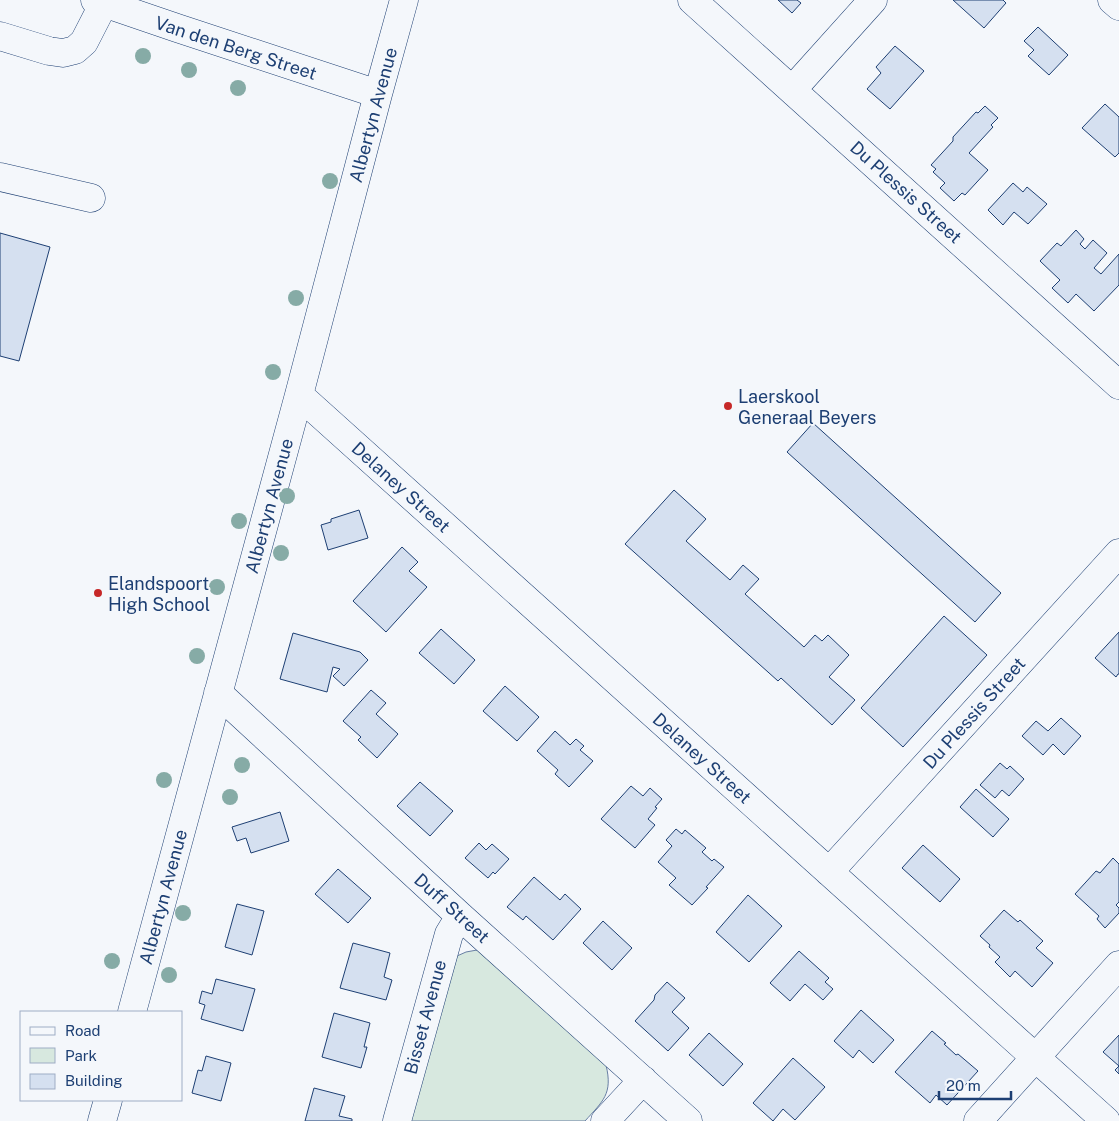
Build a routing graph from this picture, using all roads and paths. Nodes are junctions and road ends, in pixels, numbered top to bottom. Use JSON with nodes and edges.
{"nodes":[{"id":1,"x":404,"y":0,"type":"edge"},
{"id":2,"x":692,"y":0,"type":"edge"},
{"id":3,"x":873,"y":0,"type":"edge"},
{"id":4,"x":1112,"y":0,"type":"edge"},
{"id":5,"x":100,"y":1,"type":"edge"},
{"id":6,"x":1119,"y":6,"type":"edge"},
{"id":7,"x":0,"y":36,"type":"edge"},
{"id":8,"x":792,"y":90,"type":"junction"},
{"id":9,"x":378,"y":94,"type":"junction"},
{"id":10,"x":0,"y":176,"type":"edge"},
{"id":11,"x":91,"y":198,"type":"dead end"},
{"id":12,"x":1119,"y":385,"type":"edge"},
{"id":13,"x":299,"y":395,"type":"junction"},
{"id":14,"x":1119,"y":553,"type":"edge"},
{"id":15,"x":218,"y":693,"type":"junction"},
{"id":16,"x":829,"y":872,"type":"junction"},
{"id":17,"x":460,"y":916,"type":"junction"},
{"id":18,"x":1119,"y":965,"type":"edge"},
{"id":19,"x":132,"y":1011,"type":"edge"},
{"id":20,"x":1036,"y":1058,"type":"junction"},
{"id":21,"x":643,"y":1080,"type":"junction"},
{"id":22,"x":108,"y":1101,"type":"edge"},
{"id":23,"x":102,"y":1121,"type":"edge"},
{"id":24,"x":397,"y":1121,"type":"edge"},
{"id":25,"x":605,"y":1121,"type":"edge"},
{"id":26,"x":688,"y":1121,"type":"edge"},
{"id":27,"x":978,"y":1121,"type":"edge"},
{"id":28,"x":1106,"y":1121,"type":"edge"}],
"edges":[{"from":1,"to":9,"type":"street","name":"Albertyn Avenue"},
{"from":2,"to":8,"type":"street","name":"Du Plessis Street"},
{"from":3,"to":8,"type":"street"},
{"from":4,"to":6,"type":"street"},
{"from":5,"to":7,"type":"street"},
{"from":5,"to":9,"type":"street","name":"Van den Berg Street"},
{"from":8,"to":12,"type":"street","name":"Du Plessis Street"},
{"from":9,"to":13,"type":"street","name":"Albertyn Avenue"},
{"from":10,"to":11,"type":"street"},
{"from":13,"to":15,"type":"street","name":"Albertyn Avenue"},
{"from":13,"to":16,"type":"street","name":"Delaney Street"},
{"from":14,"to":16,"type":"street","name":"Du Plessis Street"},
{"from":15,"to":17,"type":"street","name":"Duff Street"},
{"from":15,"to":19,"type":"street","name":"Albertyn Avenue"},
{"from":16,"to":20,"type":"street","name":"Delaney Street"},
{"from":17,"to":21,"type":"street","name":"Duff Street"},
{"from":17,"to":24,"type":"street","name":"Bisset Avenue"},
{"from":18,"to":20,"type":"street"},
{"from":20,"to":27,"type":"street"},
{"from":20,"to":28,"type":"street","name":"Delaney Street"},
{"from":21,"to":25,"type":"street"},
{"from":21,"to":26,"type":"street","name":"Duff Street"},
{"from":22,"to":23,"type":"street"}]}
